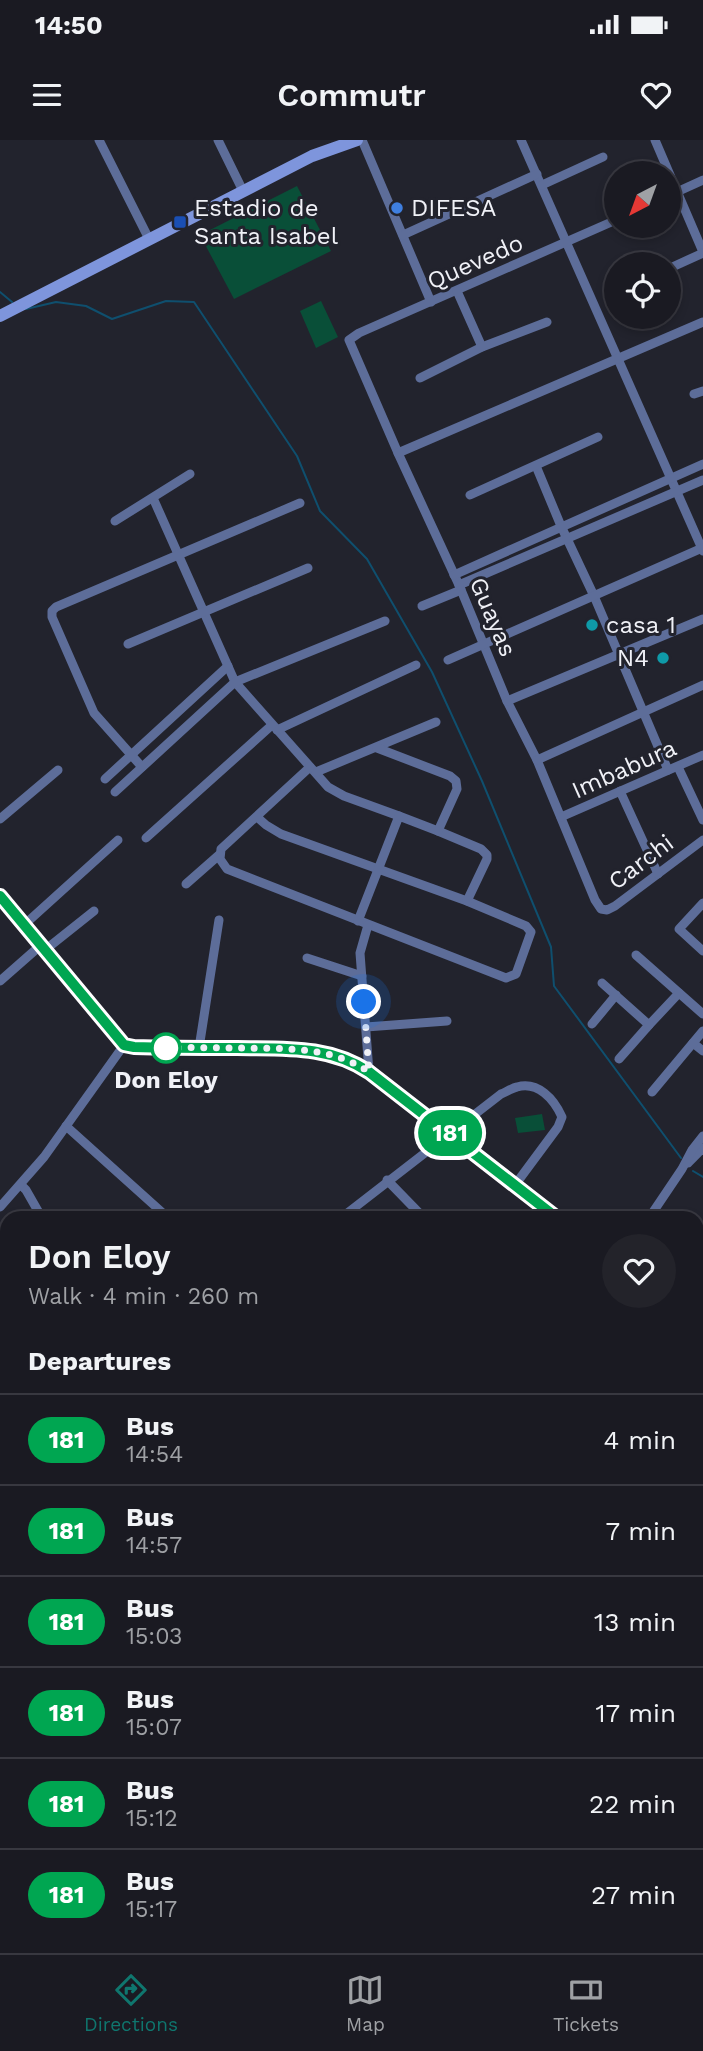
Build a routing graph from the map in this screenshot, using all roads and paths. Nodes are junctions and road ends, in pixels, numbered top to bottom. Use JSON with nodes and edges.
{"nodes":[{"id":1,"x":99,"y":140,"type":"edge"},
{"id":2,"x":218,"y":140,"type":"edge"},
{"id":3,"x":359,"y":140,"type":"edge"},
{"id":4,"x":521,"y":140,"type":"edge"},
{"id":5,"x":654,"y":140,"type":"edge"},
{"id":6,"x":603,"y":157,"type":"dead end"},
{"id":7,"x":662,"y":161,"type":"edge"},
{"id":8,"x":537,"y":174,"type":"junction"},
{"id":9,"x":703,"y":180,"type":"edge"},
{"id":10,"x":542,"y":185,"type":"junction"},
{"id":11,"x":681,"y":190,"type":"edge"},
{"id":12,"x":243,"y":191,"type":"junction"},
{"id":13,"x":681,"y":209,"type":"edge"},
{"id":14,"x":604,"y":226,"type":"edge"},
{"id":15,"x":403,"y":235,"type":"junction"},
{"id":16,"x":149,"y":239,"type":"junction"},
{"id":17,"x":566,"y":243,"type":"junction"},
{"id":18,"x":703,"y":253,"type":"edge"},
{"id":19,"x":681,"y":263,"type":"edge"},
{"id":20,"x":457,"y":291,"type":"junction"},
{"id":21,"x":431,"y":302,"type":"junction"},
{"id":22,"x":12,"y":310,"type":"edge"},
{"id":23,"x":547,"y":322,"type":"dead end"},
{"id":24,"x":703,"y":323,"type":"edge"},
{"id":25,"x":349,"y":340,"type":"joint"},
{"id":26,"x":482,"y":347,"type":"junction"},
{"id":27,"x":620,"y":359,"type":"junction"},
{"id":28,"x":420,"y":378,"type":"dead end"},
{"id":29,"x":598,"y":437,"type":"dead end"},
{"id":30,"x":398,"y":453,"type":"junction"},
{"id":31,"x":703,"y":464,"type":"edge"},
{"id":32,"x":536,"y":466,"type":"junction"},
{"id":33,"x":190,"y":474,"type":"dead end"},
{"id":34,"x":672,"y":478,"type":"junction"},
{"id":35,"x":703,"y":480,"type":"edge"},
{"id":36,"x":678,"y":492,"type":"junction"},
{"id":37,"x":470,"y":495,"type":"dead end"},
{"id":38,"x":153,"y":498,"type":"junction"},
{"id":39,"x":300,"y":503,"type":"dead end"},
{"id":40,"x":115,"y":521,"type":"dead end"},
{"id":41,"x":561,"y":526,"type":"junction"},
{"id":42,"x":566,"y":538,"type":"junction"},
{"id":43,"x":702,"y":550,"type":"edge"},
{"id":44,"x":179,"y":555,"type":"junction"},
{"id":45,"x":308,"y":568,"type":"dead end"},
{"id":46,"x":454,"y":575,"type":"junction"},
{"id":47,"x":460,"y":588,"type":"junction"},
{"id":48,"x":594,"y":596,"type":"junction"},
{"id":49,"x":422,"y":606,"type":"dead end"},
{"id":50,"x":205,"y":613,"type":"junction"},
{"id":51,"x":703,"y":619,"type":"edge"},
{"id":52,"x":385,"y":621,"type":"dead end"},
{"id":53,"x":128,"y":644,"type":"dead end"},
{"id":54,"x":483,"y":645,"type":"junction"},
{"id":55,"x":617,"y":651,"type":"junction"},
{"id":56,"x":448,"y":660,"type":"dead end"},
{"id":57,"x":416,"y":664,"type":"dead end"},
{"id":58,"x":228,"y":666,"type":"junction"},
{"id":59,"x":235,"y":682,"type":"junction"},
{"id":60,"x":703,"y":685,"type":"edge"},
{"id":61,"x":507,"y":701,"type":"junction"},
{"id":62,"x":644,"y":712,"type":"junction"},
{"id":63,"x":436,"y":722,"type":"dead end"},
{"id":64,"x":274,"y":727,"type":"junction"},
{"id":65,"x":377,"y":748,"type":"junction"},
{"id":66,"x":131,"y":754,"type":"junction"},
{"id":67,"x":703,"y":755,"type":"edge"},
{"id":68,"x":537,"y":760,"type":"junction"},
{"id":69,"x":142,"y":766,"type":"junction"},
{"id":70,"x":678,"y":766,"type":"junction"},
{"id":71,"x":313,"y":769,"type":"junction"},
{"id":72,"x":58,"y":770,"type":"dead end"},
{"id":73,"x":668,"y":770,"type":"junction"},
{"id":74,"x":105,"y":779,"type":"dead end"},
{"id":75,"x":620,"y":791,"type":"junction"},
{"id":76,"x":116,"y":792,"type":"dead end"},
{"id":77,"x":398,"y":816,"type":"junction"},
{"id":78,"x":257,"y":817,"type":"junction"},
{"id":79,"x":561,"y":817,"type":"junction"},
{"id":80,"x":0,"y":819,"type":"edge"},
{"id":81,"x":703,"y":820,"type":"edge"},
{"id":82,"x":438,"y":831,"type":"junction"},
{"id":83,"x":146,"y":838,"type":"dead end"},
{"id":84,"x":118,"y":840,"type":"dead end"},
{"id":85,"x":703,"y":840,"type":"edge"},
{"id":86,"x":219,"y":855,"type":"junction"},
{"id":87,"x":379,"y":869,"type":"junction"},
{"id":88,"x":658,"y":874,"type":"junction"},
{"id":89,"x":186,"y":884,"type":"dead end"},
{"id":90,"x":0,"y":896,"type":"edge"},
{"id":91,"x":467,"y":901,"type":"junction"},
{"id":92,"x":703,"y":903,"type":"edge"},
{"id":93,"x":601,"y":909,"type":"joint"},
{"id":94,"x":94,"y":911,"type":"dead end"},
{"id":95,"x":219,"y":920,"type":"dead end"},
{"id":96,"x":363,"y":923,"type":"junction"},
{"id":97,"x":24,"y":925,"type":"junction"},
{"id":98,"x":43,"y":948,"type":"junction"},
{"id":99,"x":703,"y":951,"type":"edge"},
{"id":100,"x":636,"y":956,"type":"dead end"},
{"id":101,"x":307,"y":958,"type":"dead end"},
{"id":102,"x":362,"y":976,"type":"junction"},
{"id":103,"x":0,"y":981,"type":"edge"},
{"id":104,"x":602,"y":983,"type":"dead end"},
{"id":105,"x":678,"y":993,"type":"junction"},
{"id":106,"x":616,"y":995,"type":"junction"},
{"id":107,"x":703,"y":1014,"type":"edge"},
{"id":108,"x":447,"y":1021,"type":"dead end"},
{"id":109,"x":592,"y":1024,"type":"dead end"},
{"id":110,"x":649,"y":1025,"type":"junction"},
{"id":111,"x":366,"y":1027,"type":"junction"},
{"id":112,"x":703,"y":1031,"type":"edge"},
{"id":113,"x":693,"y":1043,"type":"junction"},
{"id":114,"x":124,"y":1045,"type":"junction"},
{"id":115,"x":199,"y":1048,"type":"junction"},
{"id":116,"x":703,"y":1051,"type":"edge"},
{"id":117,"x":619,"y":1059,"type":"dead end"},
{"id":118,"x":369,"y":1072,"type":"junction"},
{"id":119,"x":652,"y":1092,"type":"dead end"},
{"id":120,"x":66,"y":1126,"type":"junction"},
{"id":121,"x":450,"y":1133,"type":"junction"},
{"id":122,"x":703,"y":1136,"type":"edge"},
{"id":123,"x":699,"y":1153,"type":"edge"},
{"id":124,"x":387,"y":1180,"type":"junction"},
{"id":125,"x":20,"y":1185,"type":"junction"},
{"id":126,"x":515,"y":1185,"type":"junction"},
{"id":127,"x":0,"y":1207,"type":"edge"},
{"id":128,"x":38,"y":1211,"type":"edge"},
{"id":129,"x":161,"y":1211,"type":"edge"},
{"id":130,"x":349,"y":1211,"type":"edge"},
{"id":131,"x":417,"y":1211,"type":"edge"},
{"id":132,"x":548,"y":1211,"type":"edge"},
{"id":133,"x":654,"y":1211,"type":"edge"}],
"edges":[{"from":1,"to":16,"type":"street"},
{"from":2,"to":12,"type":"street"},
{"from":3,"to":12,"type":"street"},
{"from":3,"to":15,"type":"street"},
{"from":4,"to":8,"type":"street"},
{"from":5,"to":7,"type":"street"},
{"from":6,"to":10,"type":"street"},
{"from":8,"to":10,"type":"street"},
{"from":8,"to":15,"type":"street"},
{"from":9,"to":11,"type":"street"},
{"from":10,"to":17,"type":"street"},
{"from":12,"to":16,"type":"street"},
{"from":13,"to":18,"type":"street"},
{"from":14,"to":17,"type":"street","name":"Quevedo"},
{"from":15,"to":21,"type":"street"},
{"from":16,"to":22,"type":"street"},
{"from":17,"to":20,"type":"street","name":"Quevedo"},
{"from":17,"to":27,"type":"street"},
{"from":18,"to":19,"type":"street"},
{"from":20,"to":21,"type":"street","name":"Quevedo"},
{"from":20,"to":26,"type":"street"},
{"from":21,"to":25,"type":"street","name":"Quevedo"},
{"from":23,"to":26,"type":"street"},
{"from":24,"to":27,"type":"street"},
{"from":25,"to":30,"type":"street","name":"Guayas"},
{"from":26,"to":28,"type":"street"},
{"from":27,"to":30,"type":"street"},
{"from":27,"to":34,"type":"street"},
{"from":29,"to":32,"type":"street"},
{"from":30,"to":46,"type":"street","name":"Guayas"},
{"from":31,"to":34,"type":"street"},
{"from":32,"to":37,"type":"street"},
{"from":32,"to":41,"type":"street"},
{"from":33,"to":38,"type":"street"},
{"from":34,"to":36,"type":"street"},
{"from":34,"to":41,"type":"street"},
{"from":35,"to":36,"type":"street"},
{"from":36,"to":42,"type":"street"},
{"from":36,"to":43,"type":"street"},
{"from":38,"to":40,"type":"street"},
{"from":38,"to":44,"type":"street"},
{"from":39,"to":44,"type":"street"},
{"from":41,"to":42,"type":"street"},
{"from":41,"to":46,"type":"street"},
{"from":42,"to":47,"type":"street"},
{"from":42,"to":48,"type":"street"},
{"from":43,"to":48,"type":"street"},
{"from":44,"to":50,"type":"street"},
{"from":44,"to":66,"type":"street"},
{"from":45,"to":50,"type":"street"},
{"from":46,"to":47,"type":"street","name":"Guayas"},
{"from":47,"to":49,"type":"street"},
{"from":47,"to":54,"type":"street","name":"Guayas"},
{"from":48,"to":54,"type":"street"},
{"from":48,"to":55,"type":"street"},
{"from":50,"to":53,"type":"street"},
{"from":50,"to":58,"type":"street"},
{"from":51,"to":55,"type":"street"},
{"from":52,"to":59,"type":"street"},
{"from":54,"to":56,"type":"street"},
{"from":54,"to":61,"type":"street","name":"Guayas"},
{"from":55,"to":61,"type":"street"},
{"from":55,"to":62,"type":"street"},
{"from":57,"to":64,"type":"street"},
{"from":58,"to":59,"type":"street"},
{"from":58,"to":66,"type":"street"},
{"from":59,"to":64,"type":"street"},
{"from":59,"to":69,"type":"street"},
{"from":60,"to":62,"type":"street"},
{"from":61,"to":68,"type":"street","name":"Guayas"},
{"from":62,"to":68,"type":"street"},
{"from":62,"to":73,"type":"street"},
{"from":63,"to":65,"type":"street"},
{"from":64,"to":71,"type":"street"},
{"from":64,"to":83,"type":"street"},
{"from":65,"to":71,"type":"street"},
{"from":65,"to":82,"type":"street"},
{"from":66,"to":69,"type":"street"},
{"from":66,"to":74,"type":"street"},
{"from":67,"to":70,"type":"street","name":"Imbabura"},
{"from":68,"to":79,"type":"street","name":"Guayas"},
{"from":69,"to":76,"type":"street"},
{"from":70,"to":73,"type":"street","name":"Imbabura"},
{"from":70,"to":81,"type":"street"},
{"from":71,"to":77,"type":"street"},
{"from":71,"to":78,"type":"street"},
{"from":72,"to":80,"type":"street"},
{"from":73,"to":75,"type":"street","name":"Imbabura"},
{"from":75,"to":79,"type":"street","name":"Imbabura"},
{"from":75,"to":88,"type":"street"},
{"from":77,"to":82,"type":"street"},
{"from":77,"to":87,"type":"street"},
{"from":78,"to":86,"type":"street"},
{"from":78,"to":87,"type":"street"},
{"from":79,"to":93,"type":"street","name":"Guayas"},
{"from":82,"to":91,"type":"street"},
{"from":84,"to":97,"type":"street"},
{"from":85,"to":88,"type":"street","name":"Carchi"},
{"from":86,"to":89,"type":"street"},
{"from":86,"to":96,"type":"street"},
{"from":87,"to":91,"type":"street"},
{"from":87,"to":96,"type":"street"},
{"from":88,"to":93,"type":"street","name":"Carchi"},
{"from":90,"to":97,"type":"street"},
{"from":91,"to":96,"type":"street"},
{"from":92,"to":99,"type":"street"},
{"from":94,"to":98,"type":"street"},
{"from":95,"to":115,"type":"street"},
{"from":96,"to":102,"type":"street"},
{"from":97,"to":98,"type":"street"},
{"from":98,"to":103,"type":"street"},
{"from":98,"to":114,"type":"street"},
{"from":100,"to":105,"type":"street"},
{"from":101,"to":102,"type":"street"},
{"from":102,"to":111,"type":"street"},
{"from":104,"to":106,"type":"street"},
{"from":105,"to":107,"type":"street"},
{"from":105,"to":110,"type":"street"},
{"from":106,"to":109,"type":"street"},
{"from":106,"to":110,"type":"street"},
{"from":108,"to":111,"type":"street"},
{"from":110,"to":117,"type":"street"},
{"from":111,"to":118,"type":"street"},
{"from":112,"to":113,"type":"street"},
{"from":113,"to":116,"type":"street"},
{"from":113,"to":119,"type":"street"},
{"from":114,"to":115,"type":"street"},
{"from":114,"to":120,"type":"street"},
{"from":115,"to":118,"type":"street"},
{"from":118,"to":121,"type":"street"},
{"from":120,"to":125,"type":"street"},
{"from":120,"to":129,"type":"street"},
{"from":121,"to":124,"type":"street"},
{"from":121,"to":126,"type":"street"},
{"from":121,"to":126,"type":"street"},
{"from":122,"to":123,"type":"street"},
{"from":123,"to":133,"type":"street"},
{"from":124,"to":130,"type":"street"},
{"from":124,"to":131,"type":"street"},
{"from":125,"to":127,"type":"street"},
{"from":125,"to":128,"type":"street"},
{"from":126,"to":132,"type":"street"}]}
